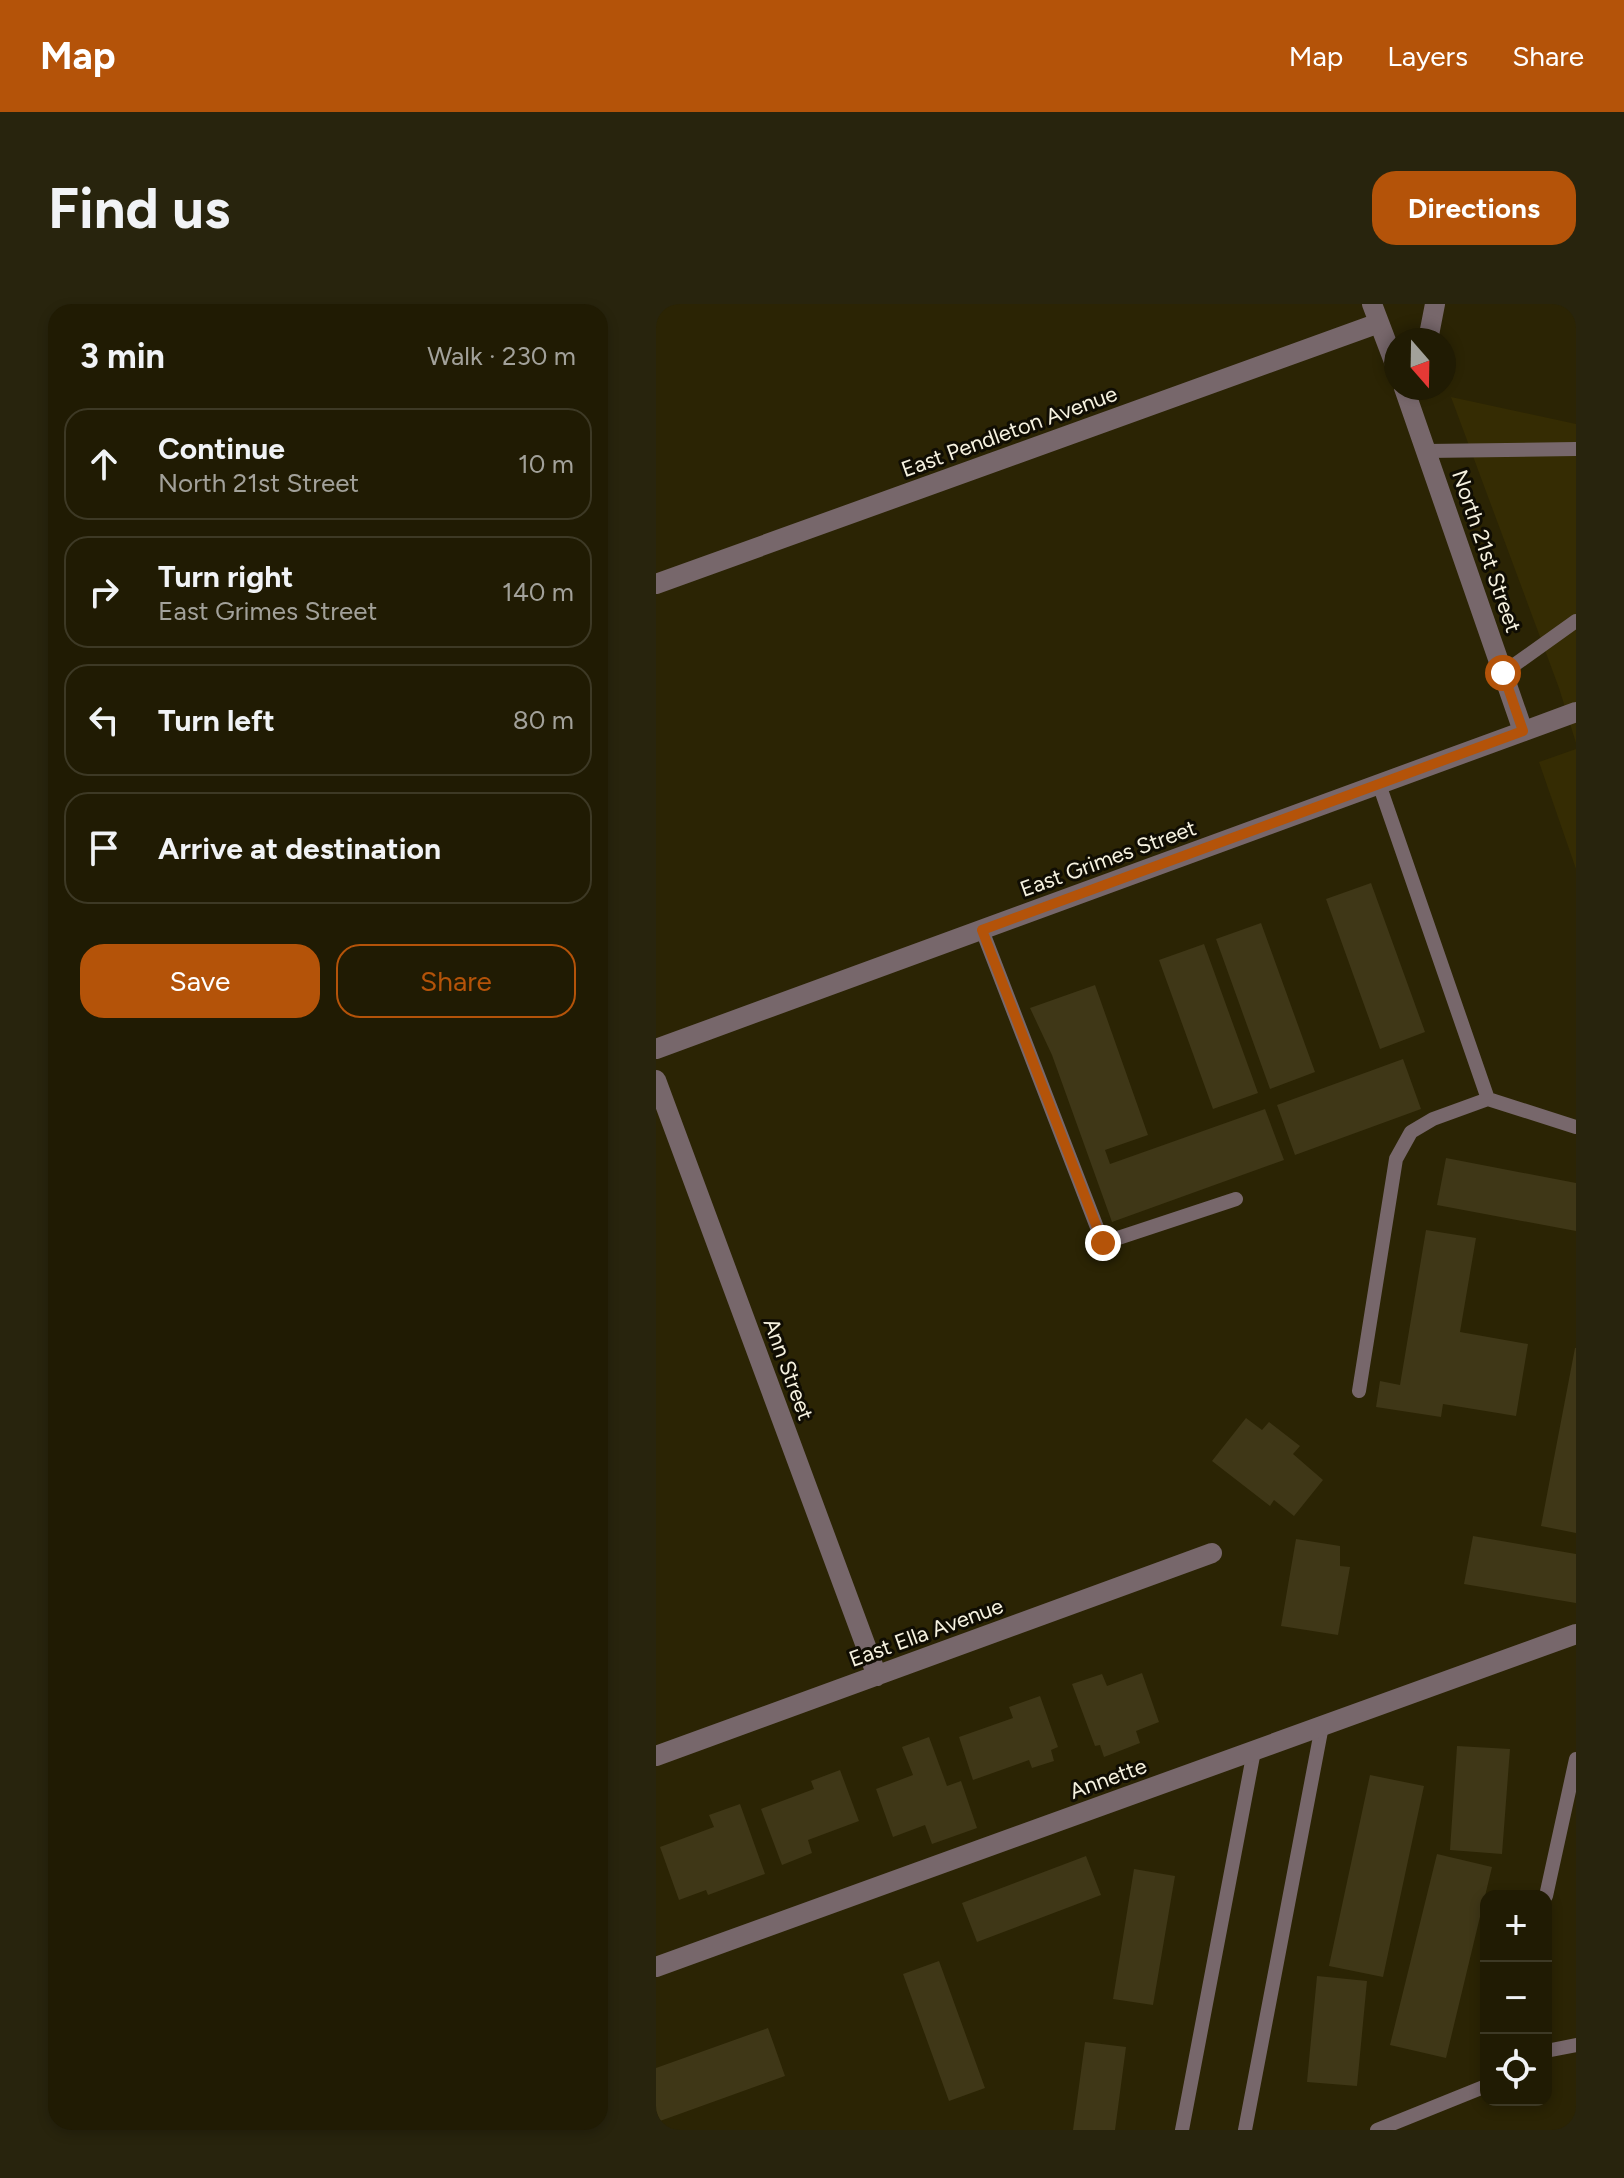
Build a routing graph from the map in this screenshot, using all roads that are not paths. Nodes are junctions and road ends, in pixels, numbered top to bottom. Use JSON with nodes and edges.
{"nodes":[{"id":1,"x":1435,"y":304,"type":"edge"},
{"id":2,"x":1375,"y":314,"type":"edge"},
{"id":3,"x":1430,"y":328,"type":"edge"},
{"id":4,"x":1384,"y":337,"type":"edge"},
{"id":5,"x":1409,"y":400,"type":"edge"},
{"id":6,"x":1415,"y":400,"type":"edge"},
{"id":7,"x":1413,"y":411,"type":"junction"},
{"id":8,"x":1576,"y":449,"type":"edge"},
{"id":9,"x":1427,"y":451,"type":"junction"},
{"id":10,"x":656,"y":584,"type":"edge"},
{"id":11,"x":1576,"y":621,"type":"edge"},
{"id":12,"x":1503,"y":673,"type":"junction"},
{"id":13,"x":1576,"y":712,"type":"edge"},
{"id":14,"x":1523,"y":731,"type":"junction"},
{"id":15,"x":1379,"y":784,"type":"junction"},
{"id":16,"x":982,"y":930,"type":"junction"},
{"id":17,"x":656,"y":1049,"type":"edge"},
{"id":18,"x":656,"y":1080,"type":"edge"},
{"id":19,"x":1488,"y":1099,"type":"junction"},
{"id":20,"x":1576,"y":1127,"type":"edge"},
{"id":21,"x":1236,"y":1199,"type":"dead end"},
{"id":22,"x":1359,"y":1391,"type":"dead end"},
{"id":23,"x":1212,"y":1553,"type":"dead end"},
{"id":24,"x":1576,"y":1634,"type":"edge"},
{"id":25,"x":877,"y":1676,"type":"junction"},
{"id":26,"x":1322,"y":1726,"type":"junction"},
{"id":27,"x":1254,"y":1751,"type":"junction"},
{"id":28,"x":656,"y":1756,"type":"edge"},
{"id":29,"x":1576,"y":1759,"type":"edge"},
{"id":30,"x":1547,"y":1890,"type":"edge"},
{"id":31,"x":656,"y":1967,"type":"edge"},
{"id":32,"x":1576,"y":2045,"type":"edge"},
{"id":33,"x":1552,"y":2050,"type":"edge"},
{"id":34,"x":1480,"y":2088,"type":"edge"},
{"id":35,"x":1182,"y":2130,"type":"edge"},
{"id":36,"x":1245,"y":2130,"type":"edge"},
{"id":37,"x":1377,"y":2130,"type":"edge"}],
"edges":[{"from":1,"to":3,"type":"street"},
{"from":2,"to":4,"type":"street"},
{"from":2,"to":10,"type":"street","name":"East Pendleton Avenue"},
{"from":5,"to":7,"type":"street","name":"North 21st Street"},
{"from":6,"to":7,"type":"street"},
{"from":7,"to":9,"type":"street","name":"North 21st Street"},
{"from":8,"to":9,"type":"lane"},
{"from":9,"to":12,"type":"street","name":"North 21st Street"},
{"from":11,"to":12,"type":"lane"},
{"from":12,"to":14,"type":"street","name":"North 21st Street"},
{"from":13,"to":14,"type":"street","name":"East Grimes Street"},
{"from":14,"to":15,"type":"street","name":"East Grimes Street"},
{"from":15,"to":16,"type":"street","name":"East Grimes Street"},
{"from":15,"to":19,"type":"lane"},
{"from":16,"to":17,"type":"street","name":"East Grimes Street"},
{"from":16,"to":21,"type":"lane"},
{"from":18,"to":25,"type":"street","name":"Ann Street"},
{"from":19,"to":20,"type":"lane"},
{"from":19,"to":22,"type":"lane"},
{"from":23,"to":25,"type":"street","name":"East Ella Avenue"},
{"from":24,"to":26,"type":"street","name":"Annette"},
{"from":25,"to":28,"type":"street","name":"East Ella Avenue"},
{"from":26,"to":27,"type":"street","name":"Annette"},
{"from":26,"to":36,"type":"lane"},
{"from":27,"to":31,"type":"street","name":"Annette"},
{"from":27,"to":35,"type":"lane"},
{"from":29,"to":30,"type":"lane"},
{"from":32,"to":33,"type":"lane"},
{"from":34,"to":37,"type":"lane"}]}
